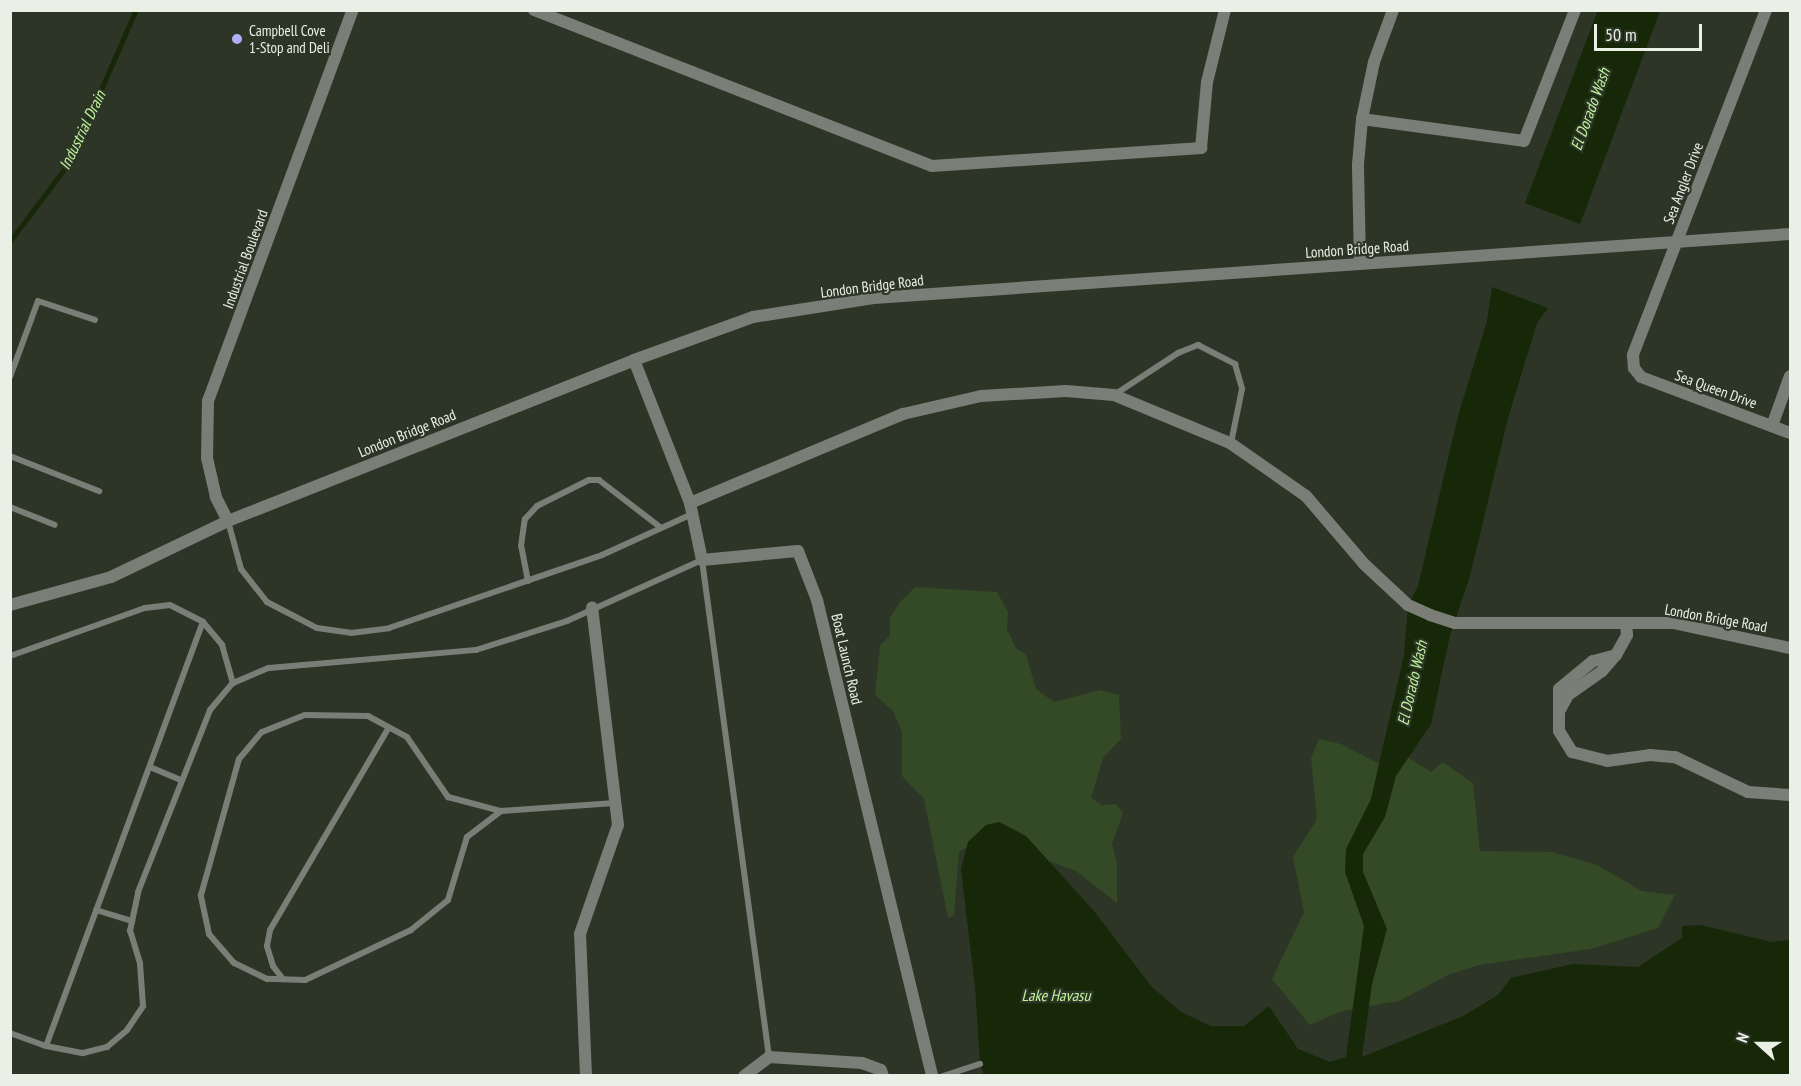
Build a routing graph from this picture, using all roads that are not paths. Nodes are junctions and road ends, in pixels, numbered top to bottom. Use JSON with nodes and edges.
{"nodes":[{"id":1,"x":353,"y":10,"type":"edge"},
{"id":2,"x":534,"y":10,"type":"edge"},
{"id":3,"x":1225,"y":10,"type":"edge"},
{"id":4,"x":1393,"y":10,"type":"edge"},
{"id":5,"x":1575,"y":10,"type":"edge"},
{"id":6,"x":1766,"y":10,"type":"edge"},
{"id":7,"x":1362,"y":119,"type":"junction"},
{"id":8,"x":1791,"y":234,"type":"edge"},
{"id":9,"x":1676,"y":243,"type":"junction"},
{"id":10,"x":1360,"y":263,"type":"junction"},
{"id":11,"x":95,"y":320,"type":"dead end"},
{"id":12,"x":634,"y":360,"type":"junction"},
{"id":13,"x":1634,"y":368,"type":"joint"},
{"id":14,"x":1791,"y":376,"type":"edge"},
{"id":15,"x":10,"y":377,"type":"edge"},
{"id":16,"x":1114,"y":395,"type":"junction"},
{"id":17,"x":1772,"y":426,"type":"junction"},
{"id":18,"x":1791,"y":433,"type":"edge"},
{"id":19,"x":1230,"y":443,"type":"junction"},
{"id":20,"x":10,"y":456,"type":"edge"},
{"id":21,"x":99,"y":491,"type":"dead end"},
{"id":22,"x":10,"y":507,"type":"edge"},
{"id":23,"x":691,"y":508,"type":"junction"},
{"id":24,"x":228,"y":521,"type":"junction"},
{"id":25,"x":55,"y":525,"type":"dead end"},
{"id":26,"x":662,"y":528,"type":"junction"},
{"id":27,"x":702,"y":560,"type":"junction"},
{"id":28,"x":528,"y":581,"type":"junction"},
{"id":29,"x":10,"y":605,"type":"edge"},
{"id":30,"x":591,"y":608,"type":"junction"},
{"id":31,"x":203,"y":622,"type":"junction"},
{"id":32,"x":1626,"y":623,"type":"junction"},
{"id":33,"x":1791,"y":648,"type":"edge"},
{"id":34,"x":10,"y":656,"type":"edge"},
{"id":35,"x":233,"y":683,"type":"junction"},
{"id":36,"x":389,"y":727,"type":"junction"},
{"id":37,"x":150,"y":767,"type":"junction"},
{"id":38,"x":181,"y":780,"type":"junction"},
{"id":39,"x":1791,"y":795,"type":"edge"},
{"id":40,"x":616,"y":803,"type":"junction"},
{"id":41,"x":501,"y":811,"type":"junction"},
{"id":42,"x":96,"y":910,"type":"junction"},
{"id":43,"x":132,"y":921,"type":"junction"},
{"id":44,"x":283,"y":979,"type":"junction"},
{"id":45,"x":10,"y":1033,"type":"edge"},
{"id":46,"x":46,"y":1046,"type":"junction"},
{"id":47,"x":769,"y":1057,"type":"junction"},
{"id":48,"x":980,"y":1064,"type":"dead end"},
{"id":49,"x":586,"y":1076,"type":"edge"},
{"id":50,"x":744,"y":1076,"type":"edge"},
{"id":51,"x":883,"y":1076,"type":"edge"},
{"id":52,"x":932,"y":1076,"type":"edge"},
{"id":53,"x":943,"y":1076,"type":"edge"}],
"edges":[{"from":1,"to":24,"type":"street","name":"Industrial Boulevard"},
{"from":2,"to":3,"type":"street"},
{"from":4,"to":7,"type":"street"},
{"from":5,"to":7,"type":"street"},
{"from":6,"to":9,"type":"street","name":"Sea Angler Drive"},
{"from":7,"to":10,"type":"street"},
{"from":8,"to":9,"type":"street","name":"London Bridge Road"},
{"from":9,"to":10,"type":"street","name":"London Bridge Road"},
{"from":9,"to":13,"type":"street","name":"Sea Angler Drive"},
{"from":10,"to":12,"type":"street","name":"London Bridge Road"},
{"from":11,"to":15,"type":"lane"},
{"from":12,"to":23,"type":"street"},
{"from":12,"to":24,"type":"street","name":"London Bridge Road"},
{"from":13,"to":17,"type":"street","name":"Sea Queen Drive"},
{"from":14,"to":17,"type":"street"},
{"from":16,"to":19,"type":"street","name":"London Bridge Road"},
{"from":16,"to":19,"type":"lane"},
{"from":16,"to":23,"type":"street","name":"London Bridge Road"},
{"from":17,"to":18,"type":"street","name":"Sea Queen Drive"},
{"from":19,"to":32,"type":"street","name":"London Bridge Road"},
{"from":20,"to":21,"type":"lane"},
{"from":22,"to":25,"type":"lane"},
{"from":23,"to":26,"type":"lane"},
{"from":23,"to":27,"type":"street"},
{"from":24,"to":28,"type":"lane"},
{"from":24,"to":29,"type":"street","name":"London Bridge Road"},
{"from":26,"to":28,"type":"lane"},
{"from":26,"to":28,"type":"lane"},
{"from":27,"to":30,"type":"lane"},
{"from":27,"to":47,"type":"lane"},
{"from":27,"to":52,"type":"street","name":"Boat Launch Road"},
{"from":30,"to":35,"type":"lane"},
{"from":30,"to":40,"type":"street"},
{"from":31,"to":34,"type":"lane"},
{"from":31,"to":35,"type":"lane"},
{"from":31,"to":37,"type":"lane"},
{"from":32,"to":33,"type":"street","name":"London Bridge Road"},
{"from":32,"to":39,"type":"street"},
{"from":35,"to":38,"type":"lane"},
{"from":36,"to":41,"type":"lane"},
{"from":36,"to":44,"type":"lane"},
{"from":36,"to":44,"type":"lane"},
{"from":37,"to":38,"type":"lane"},
{"from":37,"to":42,"type":"lane"},
{"from":38,"to":43,"type":"lane"},
{"from":40,"to":41,"type":"lane"},
{"from":40,"to":49,"type":"street"},
{"from":41,"to":44,"type":"lane"},
{"from":42,"to":43,"type":"lane"},
{"from":42,"to":46,"type":"lane"},
{"from":43,"to":46,"type":"lane"},
{"from":45,"to":46,"type":"lane"},
{"from":47,"to":50,"type":"street"},
{"from":47,"to":51,"type":"street"},
{"from":48,"to":53,"type":"lane"}]}
